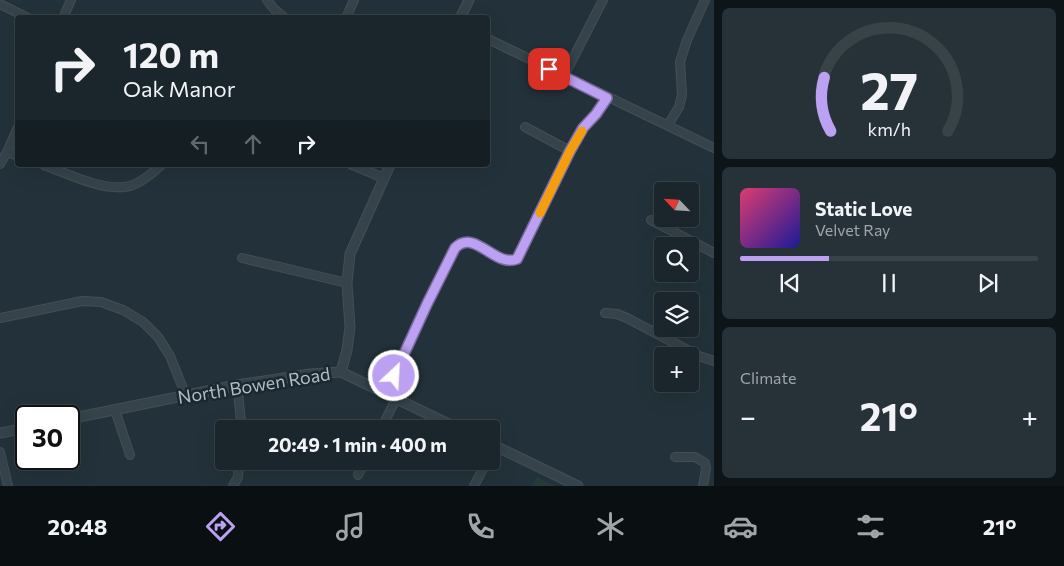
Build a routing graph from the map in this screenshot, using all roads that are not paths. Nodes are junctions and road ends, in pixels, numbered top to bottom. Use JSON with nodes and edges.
{"nodes":[{"id":1,"x":72,"y":0,"type":"edge"},
{"id":2,"x":266,"y":0,"type":"edge"},
{"id":3,"x":354,"y":0,"type":"edge"},
{"id":4,"x":468,"y":0,"type":"edge"},
{"id":5,"x":603,"y":0,"type":"edge"},
{"id":6,"x":705,"y":0,"type":"edge"},
{"id":7,"x":0,"y":4,"type":"edge"},
{"id":8,"x":22,"y":15,"type":"edge"},
{"id":9,"x":64,"y":15,"type":"edge"},
{"id":10,"x":282,"y":15,"type":"edge"},
{"id":11,"x":347,"y":15,"type":"edge"},
{"id":12,"x":461,"y":15,"type":"edge"},
{"id":13,"x":490,"y":40,"type":"edge"},
{"id":14,"x":564,"y":76,"type":"junction"},
{"id":15,"x":607,"y":98,"type":"junction"},
{"id":16,"x":668,"y":125,"type":"junction"},
{"id":17,"x":525,"y":127,"type":"dead end"},
{"id":18,"x":15,"y":134,"type":"edge"},
{"id":19,"x":714,"y":148,"type":"edge"},
{"id":20,"x":570,"y":151,"type":"junction"},
{"id":21,"x":7,"y":152,"type":"junction"},
{"id":22,"x":15,"y":155,"type":"edge"},
{"id":23,"x":0,"y":164,"type":"edge"},
{"id":24,"x":50,"y":167,"type":"edge"},
{"id":25,"x":158,"y":167,"type":"edge"},
{"id":26,"x":357,"y":167,"type":"edge"},
{"id":27,"x":389,"y":167,"type":"edge"},
{"id":28,"x":384,"y":178,"type":"junction"},
{"id":29,"x":651,"y":220,"type":"dead end"},
{"id":30,"x":714,"y":253,"type":"edge"},
{"id":31,"x":242,"y":258,"type":"dead end"},
{"id":32,"x":347,"y":283,"type":"junction"},
{"id":33,"x":605,"y":313,"type":"dead end"},
{"id":34,"x":0,"y":318,"type":"edge"},
{"id":35,"x":714,"y":360,"type":"edge"},
{"id":36,"x":341,"y":372,"type":"junction"},
{"id":37,"x":237,"y":385,"type":"junction"},
{"id":38,"x":386,"y":394,"type":"junction"},
{"id":39,"x":186,"y":396,"type":"junction"},
{"id":40,"x":396,"y":399,"type":"junction"},
{"id":41,"x":116,"y":410,"type":"junction"},
{"id":42,"x":80,"y":417,"type":"edge"},
{"id":43,"x":241,"y":420,"type":"edge"},
{"id":44,"x":386,"y":420,"type":"edge"},
{"id":45,"x":440,"y":420,"type":"edge"},
{"id":46,"x":15,"y":430,"type":"edge"},
{"id":47,"x":0,"y":433,"type":"edge"},
{"id":48,"x":500,"y":451,"type":"edge"},
{"id":49,"x":0,"y":452,"type":"edge"},
{"id":50,"x":130,"y":455,"type":"dead end"},
{"id":51,"x":675,"y":457,"type":"dead end"},
{"id":52,"x":239,"y":470,"type":"edge"},
{"id":53,"x":360,"y":470,"type":"edge"},
{"id":54,"x":482,"y":470,"type":"edge"},
{"id":55,"x":358,"y":475,"type":"dead end"},
{"id":56,"x":8,"y":486,"type":"edge"},
{"id":57,"x":233,"y":486,"type":"edge"},
{"id":58,"x":474,"y":486,"type":"edge"},
{"id":59,"x":578,"y":486,"type":"edge"},
{"id":60,"x":703,"y":486,"type":"edge"}],
"edges":[{"from":1,"to":9,"type":"street"},
{"from":2,"to":10,"type":"street"},
{"from":3,"to":11,"type":"street"},
{"from":4,"to":12,"type":"street"},
{"from":5,"to":14,"type":"street"},
{"from":6,"to":16,"type":"street"},
{"from":7,"to":8,"type":"street"},
{"from":13,"to":14,"type":"street"},
{"from":14,"to":15,"type":"street"},
{"from":15,"to":16,"type":"street"},
{"from":15,"to":20,"type":"street"},
{"from":16,"to":19,"type":"street"},
{"from":17,"to":20,"type":"street"},
{"from":18,"to":21,"type":"street"},
{"from":20,"to":38,"type":"street"},
{"from":21,"to":22,"type":"street"},
{"from":21,"to":23,"type":"street"},
{"from":24,"to":25,"type":"street"},
{"from":26,"to":28,"type":"street"},
{"from":27,"to":28,"type":"street"},
{"from":28,"to":32,"type":"street"},
{"from":29,"to":30,"type":"street"},
{"from":31,"to":32,"type":"street"},
{"from":32,"to":36,"type":"street"},
{"from":33,"to":35,"type":"street"},
{"from":34,"to":39,"type":"street"},
{"from":36,"to":37,"type":"street","name":"North Bowen Road"},
{"from":36,"to":38,"type":"street","name":"North Bowen Road"},
{"from":37,"to":39,"type":"street","name":"North Bowen Road"},
{"from":37,"to":43,"type":"street"},
{"from":38,"to":40,"type":"street","name":"North Bowen Road"},
{"from":39,"to":41,"type":"street","name":"North Bowen Road"},
{"from":40,"to":44,"type":"street"},
{"from":40,"to":45,"type":"street","name":"North Bowen Road"},
{"from":41,"to":42,"type":"street","name":"North Bowen Road"},
{"from":41,"to":50,"type":"street"},
{"from":46,"to":47,"type":"street"},
{"from":48,"to":59,"type":"street"},
{"from":49,"to":56,"type":"street"},
{"from":51,"to":60,"type":"street"},
{"from":52,"to":57,"type":"street"},
{"from":53,"to":55,"type":"street"},
{"from":54,"to":58,"type":"street"}]}
